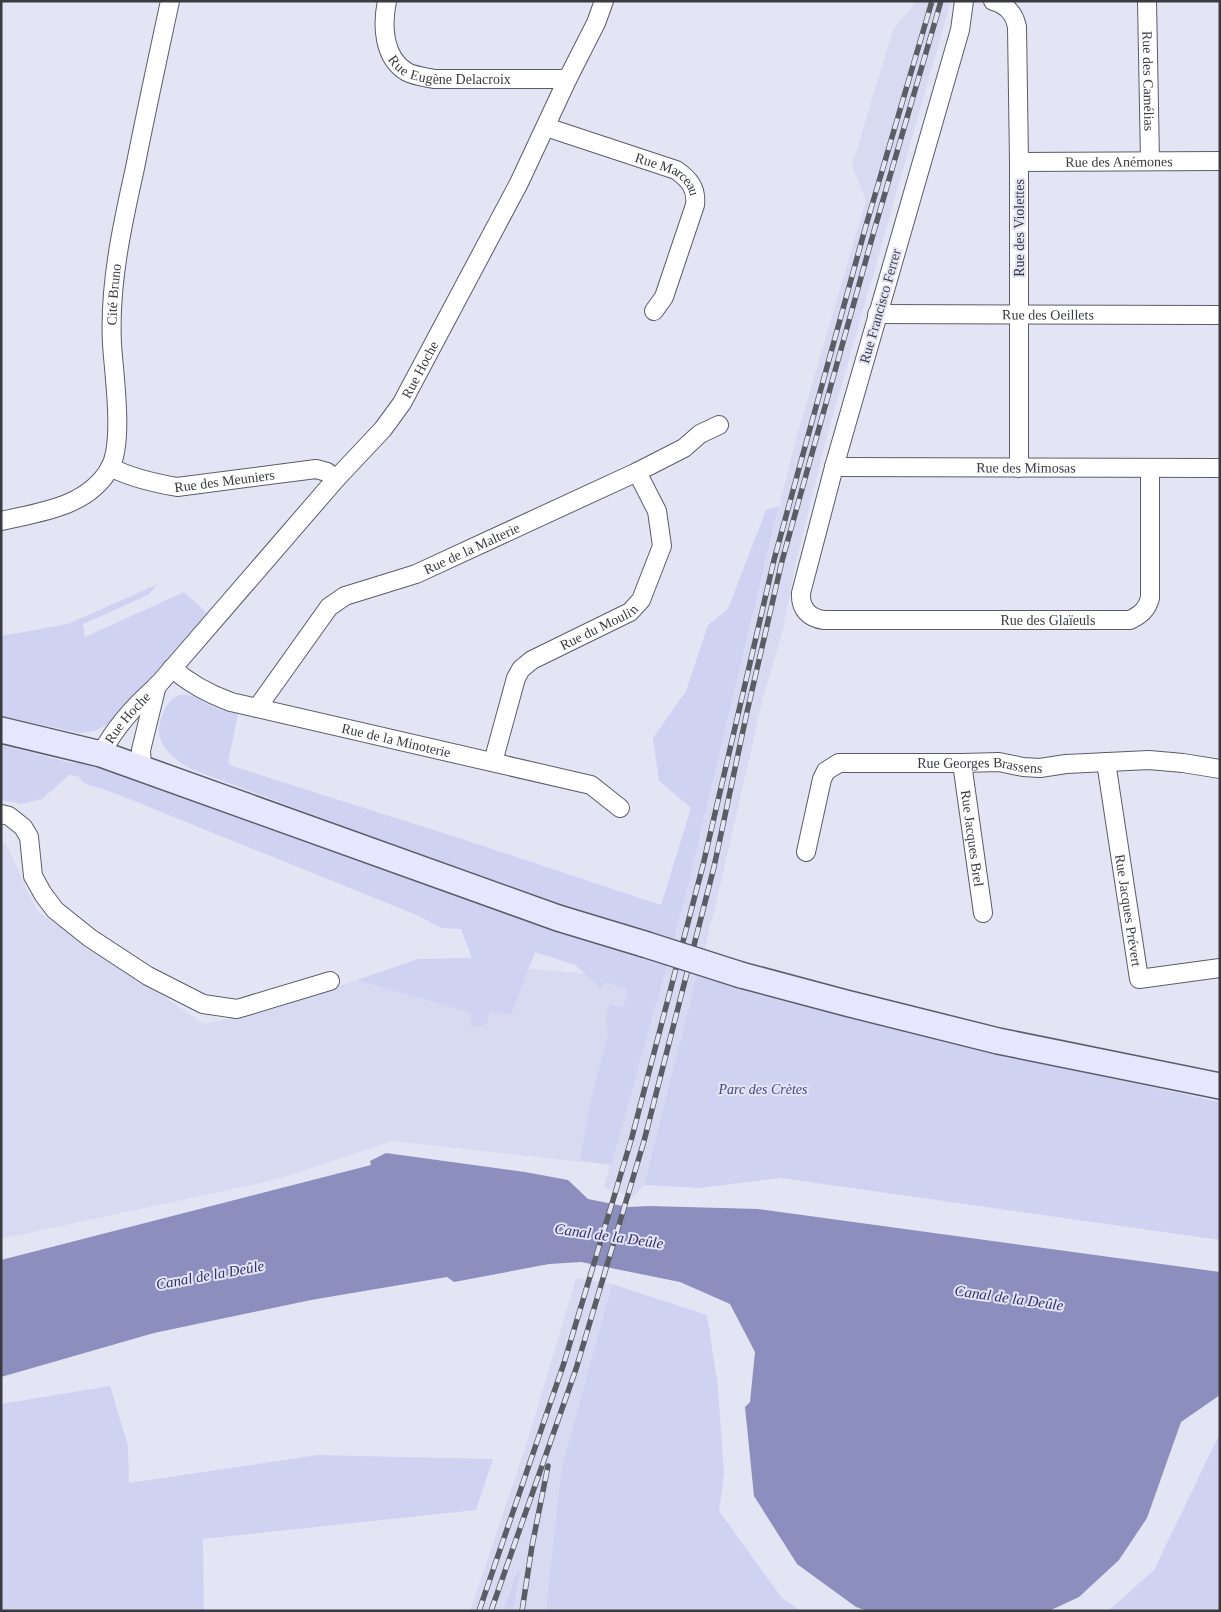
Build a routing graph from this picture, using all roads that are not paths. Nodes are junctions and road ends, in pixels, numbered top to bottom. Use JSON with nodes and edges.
{"nodes":[{"id":1,"x":170,"y":1,"type":"edge"},
{"id":2,"x":387,"y":1,"type":"edge"},
{"id":3,"x":604,"y":1,"type":"edge"},
{"id":4,"x":964,"y":1,"type":"edge"},
{"id":5,"x":992,"y":1,"type":"edge"},
{"id":6,"x":1147,"y":1,"type":"edge"},
{"id":7,"x":568,"y":78,"type":"junction"},
{"id":8,"x":546,"y":127,"type":"junction"},
{"id":9,"x":1150,"y":161,"type":"junction"},
{"id":10,"x":1220,"y":161,"type":"edge"},
{"id":11,"x":1019,"y":162,"type":"junction"},
{"id":12,"x":654,"y":311,"type":"dead end"},
{"id":13,"x":877,"y":314,"type":"junction"},
{"id":14,"x":1019,"y":314,"type":"junction"},
{"id":15,"x":1220,"y":315,"type":"edge"},
{"id":16,"x":719,"y":425,"type":"dead end"},
{"id":17,"x":110,"y":467,"type":"junction"},
{"id":18,"x":834,"y":467,"type":"junction"},
{"id":19,"x":1019,"y":468,"type":"junction"},
{"id":20,"x":1150,"y":468,"type":"junction"},
{"id":21,"x":1220,"y":468,"type":"edge"},
{"id":22,"x":637,"y":472,"type":"junction"},
{"id":23,"x":336,"y":480,"type":"junction"},
{"id":24,"x":1,"y":521,"type":"edge"},
{"id":25,"x":806,"y":611,"type":"joint"},
{"id":26,"x":172,"y":668,"type":"junction"},
{"id":27,"x":158,"y":685,"type":"junction"},
{"id":28,"x":257,"y":708,"type":"junction"},
{"id":29,"x":1,"y":730,"type":"edge"},
{"id":30,"x":101,"y":754,"type":"junction"},
{"id":31,"x":492,"y":762,"type":"junction"},
{"id":32,"x":1106,"y":762,"type":"junction"},
{"id":33,"x":962,"y":763,"type":"junction"},
{"id":34,"x":142,"y":768,"type":"junction"},
{"id":35,"x":1220,"y":769,"type":"edge"},
{"id":36,"x":620,"y":808,"type":"dead end"},
{"id":37,"x":1,"y":814,"type":"edge"},
{"id":38,"x":806,"y":852,"type":"dead end"},
{"id":39,"x":983,"y":913,"type":"dead end"},
{"id":40,"x":1220,"y":968,"type":"edge"},
{"id":41,"x":330,"y":981,"type":"dead end"},
{"id":42,"x":1220,"y":1086,"type":"edge"}],
"edges":[{"from":1,"to":17,"type":"street","name":"Cité Bruno"},
{"from":2,"to":7,"type":"street","name":"Rue Eugène Delacroix"},
{"from":3,"to":7,"type":"street","name":"Rue Hoche"},
{"from":4,"to":13,"type":"street","name":"Rue Francisco Ferrer"},
{"from":5,"to":11,"type":"street","name":"Rue des Violettes"},
{"from":6,"to":9,"type":"street","name":"Rue des Camélias"},
{"from":7,"to":8,"type":"street","name":"Rue Hoche"},
{"from":8,"to":12,"type":"street","name":"Rue Marceau"},
{"from":8,"to":23,"type":"street","name":"Rue Hoche"},
{"from":9,"to":10,"type":"street","name":"Rue des Anémones"},
{"from":9,"to":11,"type":"street","name":"Rue des Anémones"},
{"from":11,"to":14,"type":"street","name":"Rue des Violettes"},
{"from":13,"to":14,"type":"street","name":"Rue des Oeillets"},
{"from":13,"to":18,"type":"street","name":"Rue Francisco Ferrer"},
{"from":14,"to":15,"type":"street","name":"Rue des Oeillets"},
{"from":14,"to":19,"type":"street","name":"Rue des Violettes"},
{"from":16,"to":22,"type":"street","name":"Rue de la Malterie"},
{"from":17,"to":23,"type":"street","name":"Rue des Meuniers"},
{"from":17,"to":24,"type":"street","name":"Cité Bruno"},
{"from":18,"to":19,"type":"street","name":"Rue des Mimosas"},
{"from":18,"to":25,"type":"street","name":"Rue Francisco Ferrer"},
{"from":19,"to":20,"type":"street","name":"Rue des Mimosas"},
{"from":20,"to":21,"type":"street","name":"Rue des Mimosas"},
{"from":20,"to":25,"type":"street","name":"Rue des Glaïeuls"},
{"from":22,"to":28,"type":"street","name":"Rue de la Malterie"},
{"from":22,"to":31,"type":"street","name":"Rue du Moulin"},
{"from":23,"to":26,"type":"street","name":"Rue Hoche"},
{"from":26,"to":27,"type":"street","name":"Rue Hoche"},
{"from":26,"to":28,"type":"street","name":"Rue de la Minoterie"},
{"from":27,"to":30,"type":"street","name":"Rue Hoche"},
{"from":27,"to":34,"type":"street","name":"Rue Hoche"},
{"from":28,"to":31,"type":"street","name":"Rue de la Minoterie"},
{"from":29,"to":30,"type":"main road"},
{"from":30,"to":34,"type":"main road"},
{"from":31,"to":36,"type":"street","name":"Rue de la Minoterie"},
{"from":32,"to":33,"type":"street","name":"Rue Georges Brassens"},
{"from":32,"to":35,"type":"street","name":"Rue Georges Brassens"},
{"from":32,"to":40,"type":"street","name":"Rue Jacques Prévert"},
{"from":33,"to":38,"type":"street","name":"Rue Georges Brassens"},
{"from":33,"to":39,"type":"street","name":"Rue Jacques Brel"},
{"from":34,"to":42,"type":"main road","bridge":true},
{"from":37,"to":41,"type":"street"}]}
